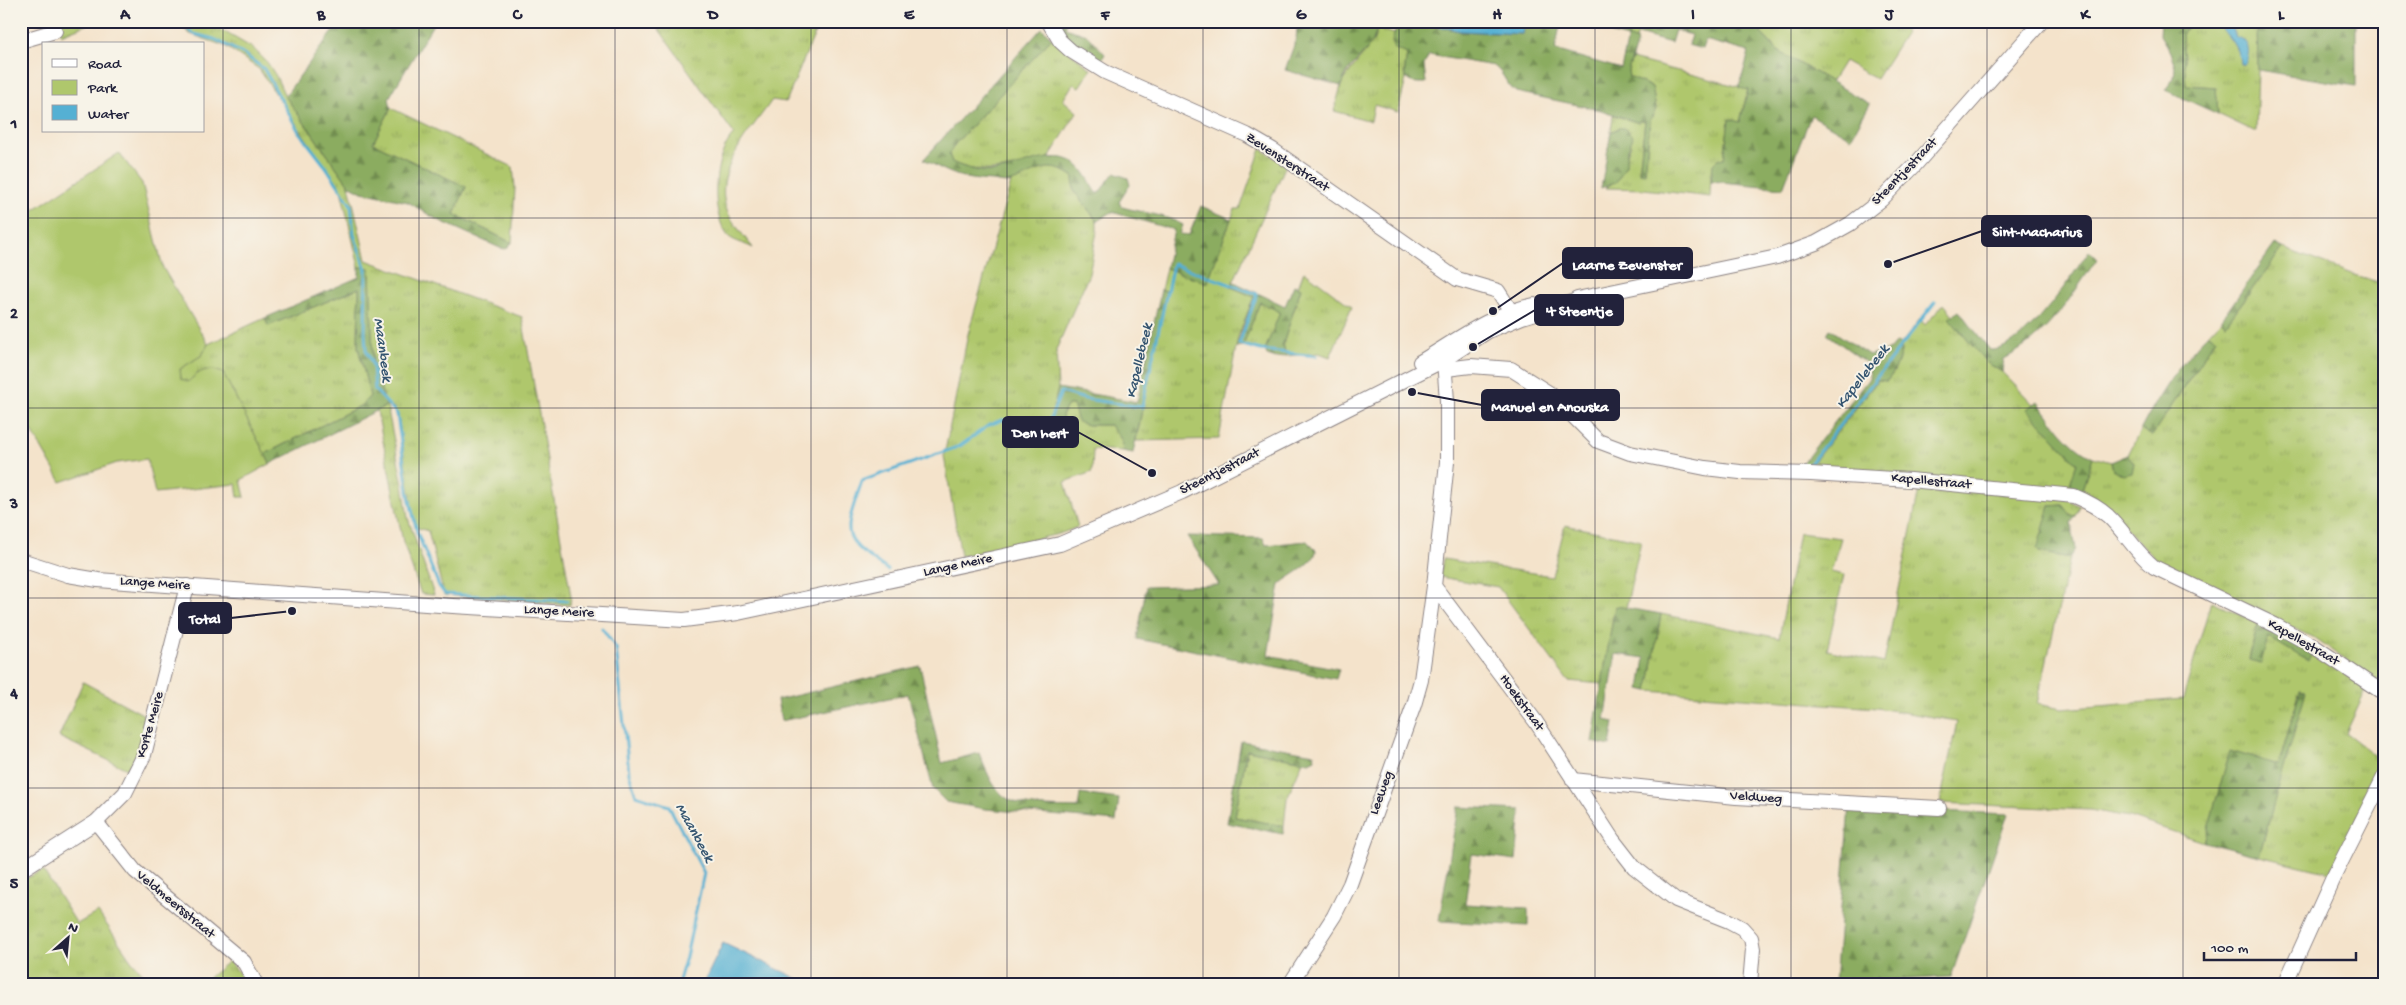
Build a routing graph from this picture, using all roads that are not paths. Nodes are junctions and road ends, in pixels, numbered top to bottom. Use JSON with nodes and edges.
{"nodes":[{"id":1,"x":1048,"y":21,"type":"edge"},
{"id":2,"x":2042,"y":21,"type":"edge"},
{"id":3,"x":55,"y":31,"type":"dead end"},
{"id":4,"x":21,"y":41,"type":"edge"},
{"id":5,"x":1514,"y":314,"type":"junction"},
{"id":6,"x":1444,"y":359,"type":"junction"},
{"id":7,"x":1091,"y":532,"type":"joint"},
{"id":8,"x":21,"y":560,"type":"edge"},
{"id":9,"x":187,"y":586,"type":"junction"},
{"id":10,"x":1434,"y":586,"type":"junction"},
{"id":11,"x":2385,"y":694,"type":"edge"},
{"id":12,"x":2385,"y":775,"type":"edge"},
{"id":13,"x":1573,"y":780,"type":"junction"},
{"id":14,"x":1939,"y":808,"type":"dead end"},
{"id":15,"x":96,"y":822,"type":"junction"},
{"id":16,"x":21,"y":870,"type":"edge"},
{"id":17,"x":256,"y":984,"type":"edge"},
{"id":18,"x":1290,"y":984,"type":"edge"},
{"id":19,"x":1750,"y":984,"type":"edge"},
{"id":20,"x":2285,"y":984,"type":"edge"}],
"edges":[{"from":1,"to":5,"type":"street","name":"Zevensterstraat"},
{"from":2,"to":5,"type":"street","name":"Steentjestraat"},
{"from":3,"to":4,"type":"street"},
{"from":5,"to":6,"type":"street","name":"Steentjestraat"},
{"from":6,"to":7,"type":"street","name":"Steentjestraat"},
{"from":6,"to":10,"type":"street"},
{"from":6,"to":11,"type":"street","name":"Kapellestraat"},
{"from":7,"to":9,"type":"street","name":"Lange Meire"},
{"from":8,"to":9,"type":"street","name":"Lange Meire"},
{"from":9,"to":15,"type":"street","name":"Korte Meire"},
{"from":10,"to":13,"type":"street","name":"Hoekstraat"},
{"from":10,"to":18,"type":"street","name":"Leeweg"},
{"from":12,"to":20,"type":"street"},
{"from":13,"to":14,"type":"street","name":"Veldweg"},
{"from":13,"to":19,"type":"street","name":"Hoekstraat"},
{"from":15,"to":16,"type":"street","name":"Korte Meire"},
{"from":15,"to":17,"type":"street","name":"Veldmeersstraat"}]}
